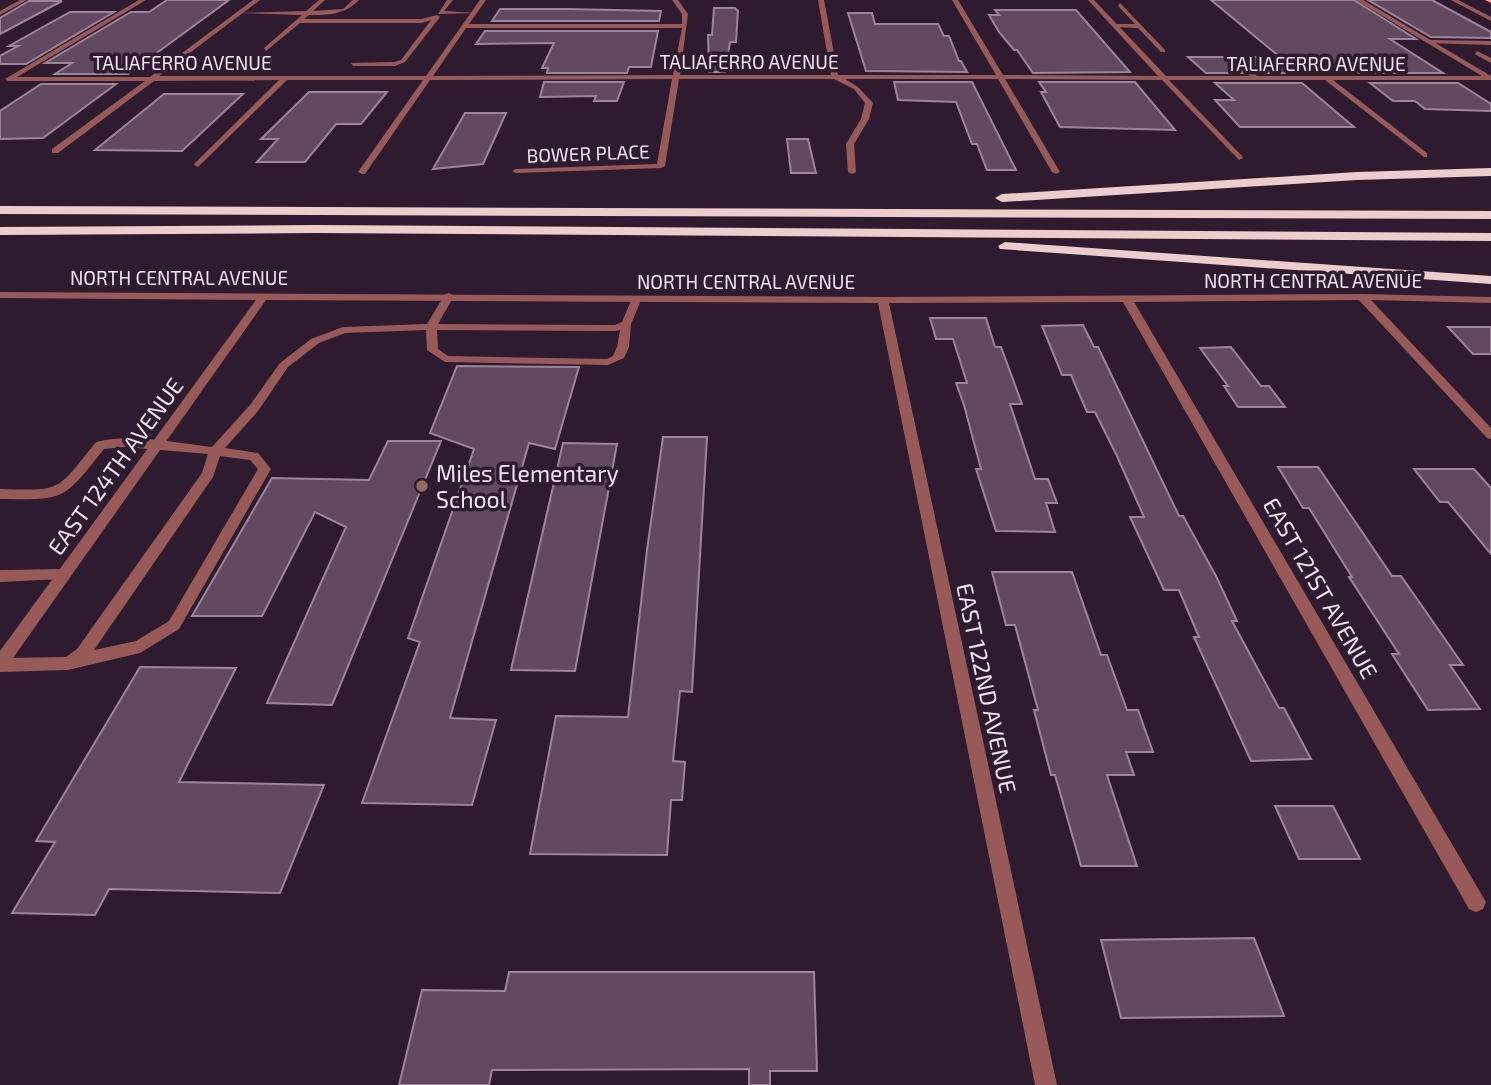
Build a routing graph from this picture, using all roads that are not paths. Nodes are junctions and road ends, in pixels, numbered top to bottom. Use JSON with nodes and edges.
{"nodes":[{"id":1,"x":24,"y":0,"type":"edge"},
{"id":2,"x":143,"y":0,"type":"edge"},
{"id":3,"x":257,"y":0,"type":"edge"},
{"id":4,"x":322,"y":0,"type":"edge"},
{"id":5,"x":356,"y":0,"type":"edge"},
{"id":6,"x":450,"y":0,"type":"edge"},
{"id":7,"x":483,"y":0,"type":"edge"},
{"id":8,"x":675,"y":0,"type":"edge"},
{"id":9,"x":821,"y":0,"type":"edge"},
{"id":10,"x":956,"y":0,"type":"edge"},
{"id":11,"x":1091,"y":0,"type":"edge"},
{"id":12,"x":1359,"y":0,"type":"edge"},
{"id":13,"x":1454,"y":0,"type":"edge"},
{"id":14,"x":1120,"y":5,"type":"dead end"},
{"id":15,"x":0,"y":13,"type":"edge"},
{"id":16,"x":239,"y":13,"type":"junction"},
{"id":17,"x":307,"y":13,"type":"junction"},
{"id":18,"x":474,"y":13,"type":"junction"},
{"id":19,"x":438,"y":15,"type":"junction"},
{"id":20,"x":1491,"y":19,"type":"edge"},
{"id":21,"x":298,"y":21,"type":"junction"},
{"id":22,"x":465,"y":26,"type":"junction"},
{"id":23,"x":685,"y":26,"type":"junction"},
{"id":24,"x":1116,"y":26,"type":"junction"},
{"id":25,"x":1140,"y":26,"type":"junction"},
{"id":26,"x":1491,"y":43,"type":"edge"},
{"id":27,"x":1432,"y":44,"type":"junction"},
{"id":28,"x":266,"y":49,"type":"dead end"},
{"id":29,"x":1163,"y":51,"type":"dead end"},
{"id":30,"x":1477,"y":53,"type":"junction"},
{"id":31,"x":1491,"y":53,"type":"edge"},
{"id":32,"x":1233,"y":57,"type":"dead end"},
{"id":33,"x":1491,"y":61,"type":"edge"},
{"id":34,"x":353,"y":64,"type":"dead end"},
{"id":35,"x":152,"y":77,"type":"junction"},
{"id":36,"x":286,"y":77,"type":"junction"},
{"id":37,"x":678,"y":77,"type":"junction"},
{"id":38,"x":835,"y":77,"type":"junction"},
{"id":39,"x":427,"y":78,"type":"junction"},
{"id":40,"x":8,"y":79,"type":"junction"},
{"id":41,"x":1003,"y":79,"type":"junction"},
{"id":42,"x":1164,"y":79,"type":"junction"},
{"id":43,"x":1257,"y":79,"type":"junction"},
{"id":44,"x":1328,"y":79,"type":"junction"},
{"id":45,"x":1491,"y":79,"type":"edge"},
{"id":46,"x":0,"y":84,"type":"edge"},
{"id":47,"x":55,"y":151,"type":"dead end"},
{"id":48,"x":1424,"y":155,"type":"dead end"},
{"id":49,"x":1239,"y":158,"type":"dead end"},
{"id":50,"x":198,"y":165,"type":"dead end"},
{"id":51,"x":516,"y":171,"type":"dead end"},
{"id":52,"x":362,"y":172,"type":"dead end"},
{"id":53,"x":852,"y":172,"type":"dead end"},
{"id":54,"x":1056,"y":172,"type":"dead end"},
{"id":55,"x":1491,"y":172,"type":"edge"},
{"id":56,"x":0,"y":210,"type":"edge"},
{"id":57,"x":847,"y":211,"type":"junction"},
{"id":58,"x":1491,"y":215,"type":"edge"},
{"id":59,"x":0,"y":231,"type":"edge"},
{"id":60,"x":832,"y":233,"type":"junction"},
{"id":61,"x":1491,"y":237,"type":"edge"},
{"id":62,"x":1491,"y":280,"type":"edge"},
{"id":63,"x":0,"y":295,"type":"edge"},
{"id":64,"x":264,"y":295,"type":"junction"},
{"id":65,"x":449,"y":296,"type":"junction"},
{"id":66,"x":1126,"y":297,"type":"junction"},
{"id":67,"x":637,"y":298,"type":"junction"},
{"id":68,"x":1362,"y":298,"type":"junction"},
{"id":69,"x":883,"y":300,"type":"junction"},
{"id":70,"x":1491,"y":300,"type":"edge"},
{"id":71,"x":626,"y":324,"type":"junction"},
{"id":72,"x":431,"y":327,"type":"junction"},
{"id":73,"x":1491,"y":435,"type":"edge"},
{"id":74,"x":156,"y":446,"type":"junction"},
{"id":75,"x":215,"y":451,"type":"junction"},
{"id":76,"x":0,"y":494,"type":"edge"},
{"id":77,"x":62,"y":574,"type":"junction"},
{"id":78,"x":0,"y":576,"type":"edge"},
{"id":79,"x":77,"y":660,"type":"junction"},
{"id":80,"x":0,"y":664,"type":"edge"},
{"id":81,"x":1476,"y":902,"type":"dead end"},
{"id":82,"x":1046,"y":1085,"type":"edge"}],
"edges":[{"from":1,"to":15,"type":"street"},
{"from":2,"to":40,"type":"street"},
{"from":3,"to":16,"type":"street"},
{"from":4,"to":17,"type":"street"},
{"from":5,"to":17,"type":"street"},
{"from":6,"to":19,"type":"street"},
{"from":7,"to":18,"type":"street"},
{"from":8,"to":23,"type":"street"},
{"from":9,"to":38,"type":"street"},
{"from":10,"to":41,"type":"street"},
{"from":11,"to":24,"type":"street"},
{"from":12,"to":27,"type":"street"},
{"from":13,"to":20,"type":"street"},
{"from":14,"to":25,"type":"street"},
{"from":16,"to":17,"type":"street"},
{"from":16,"to":35,"type":"street"},
{"from":17,"to":21,"type":"street"},
{"from":18,"to":19,"type":"street"},
{"from":18,"to":22,"type":"street"},
{"from":19,"to":21,"type":"street"},
{"from":19,"to":34,"type":"street"},
{"from":21,"to":28,"type":"street"},
{"from":22,"to":23,"type":"street"},
{"from":22,"to":39,"type":"street"},
{"from":23,"to":37,"type":"street"},
{"from":24,"to":25,"type":"street"},
{"from":24,"to":42,"type":"street"},
{"from":25,"to":29,"type":"street"},
{"from":26,"to":27,"type":"street"},
{"from":27,"to":30,"type":"street"},
{"from":27,"to":45,"type":"street"},
{"from":30,"to":31,"type":"street"},
{"from":30,"to":33,"type":"street"},
{"from":32,"to":43,"type":"street"},
{"from":35,"to":36,"type":"street","name":"TALIAFERRO AVENUE"},
{"from":35,"to":40,"type":"street","name":"TALIAFERRO AVENUE"},
{"from":35,"to":47,"type":"street"},
{"from":36,"to":39,"type":"street","name":"TALIAFERRO AVENUE"},
{"from":36,"to":50,"type":"street"},
{"from":37,"to":38,"type":"street","name":"TALIAFERRO AVENUE"},
{"from":37,"to":39,"type":"street","name":"TALIAFERRO AVENUE"},
{"from":37,"to":51,"type":"street","name":"BOWER PLACE"},
{"from":38,"to":41,"type":"street","name":"TALIAFERRO AVENUE"},
{"from":38,"to":53,"type":"street"},
{"from":39,"to":52,"type":"street"},
{"from":40,"to":46,"type":"street"},
{"from":41,"to":42,"type":"street","name":"TALIAFERRO AVENUE"},
{"from":41,"to":54,"type":"street"},
{"from":42,"to":43,"type":"street","name":"TALIAFERRO AVENUE"},
{"from":42,"to":49,"type":"street"},
{"from":43,"to":44,"type":"street","name":"TALIAFERRO AVENUE"},
{"from":44,"to":45,"type":"street","name":"TALIAFERRO AVENUE"},
{"from":44,"to":48,"type":"street"},
{"from":55,"to":57,"type":"highway"},
{"from":56,"to":57,"type":"highway"},
{"from":57,"to":58,"type":"highway"},
{"from":59,"to":60,"type":"highway"},
{"from":60,"to":61,"type":"highway"},
{"from":60,"to":62,"type":"highway"},
{"from":63,"to":64,"type":"street","name":"NORTH CENTRAL AVENUE"},
{"from":64,"to":65,"type":"street","name":"NORTH CENTRAL AVENUE"},
{"from":64,"to":74,"type":"street","name":"EAST 124TH AVENUE"},
{"from":65,"to":67,"type":"street","name":"NORTH CENTRAL AVENUE"},
{"from":65,"to":72,"type":"street"},
{"from":66,"to":68,"type":"street","name":"NORTH CENTRAL AVENUE"},
{"from":66,"to":69,"type":"street","name":"NORTH CENTRAL AVENUE"},
{"from":66,"to":81,"type":"street","name":"EAST 121ST AVENUE"},
{"from":67,"to":69,"type":"street","name":"NORTH CENTRAL AVENUE"},
{"from":67,"to":71,"type":"street"},
{"from":68,"to":70,"type":"street","name":"NORTH CENTRAL AVENUE"},
{"from":68,"to":73,"type":"street"},
{"from":69,"to":82,"type":"street","name":"EAST 122ND AVENUE"},
{"from":71,"to":72,"type":"street"},
{"from":71,"to":72,"type":"street"},
{"from":72,"to":75,"type":"street"},
{"from":74,"to":75,"type":"street"},
{"from":74,"to":76,"type":"street"},
{"from":74,"to":77,"type":"street","name":"EAST 124TH AVENUE"},
{"from":75,"to":79,"type":"street"},
{"from":75,"to":79,"type":"street"},
{"from":77,"to":78,"type":"street"},
{"from":77,"to":80,"type":"street","name":"EAST 124TH AVENUE"},
{"from":79,"to":80,"type":"street"}]}
